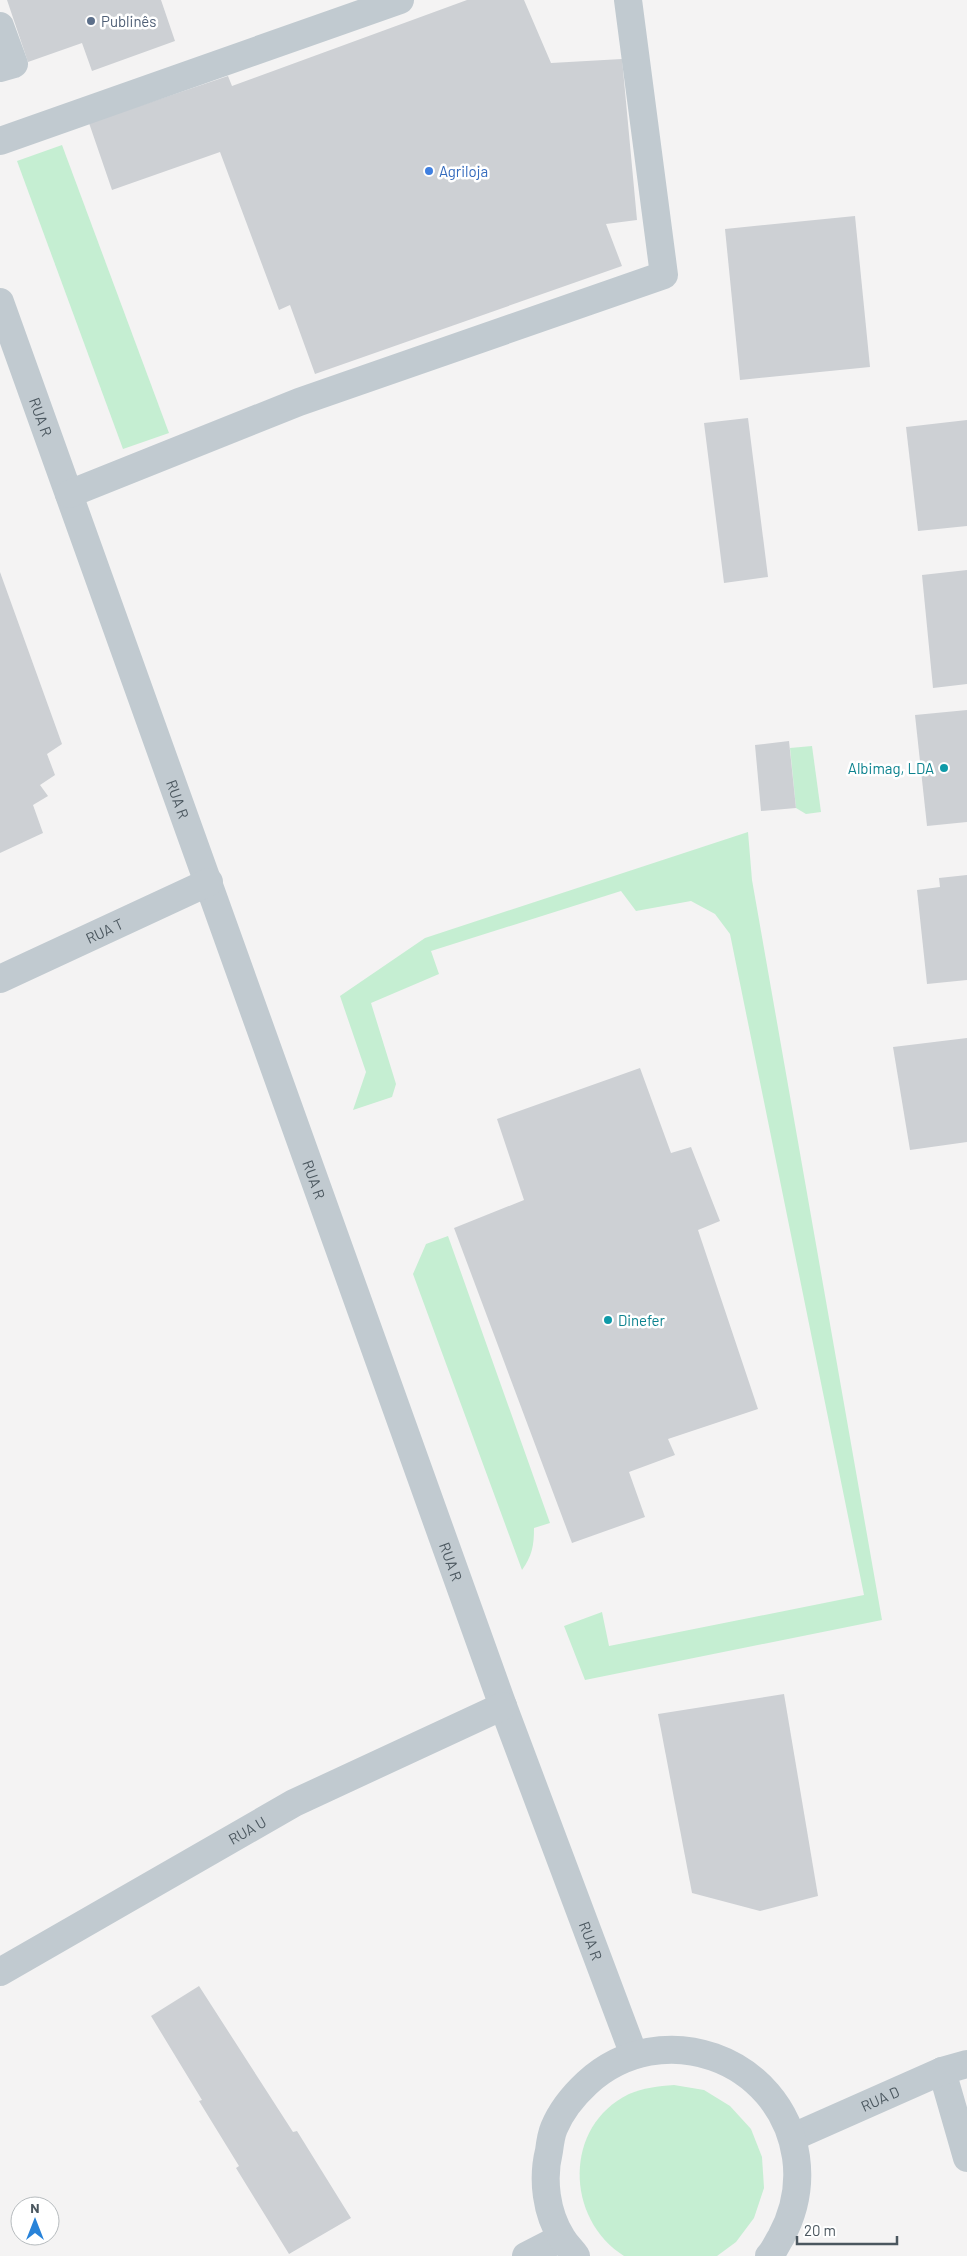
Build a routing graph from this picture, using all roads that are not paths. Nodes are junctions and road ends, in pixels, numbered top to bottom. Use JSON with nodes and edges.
{"nodes":[{"id":1,"x":400,"y":0,"type":"edge"},
{"id":2,"x":628,"y":0,"type":"edge"},
{"id":3,"x":0,"y":26,"type":"edge"},
{"id":4,"x":0,"y":68,"type":"edge"},
{"id":5,"x":0,"y":141,"type":"edge"},
{"id":6,"x":0,"y":302,"type":"edge"},
{"id":7,"x":69,"y":494,"type":"junction"},
{"id":8,"x":209,"y":882,"type":"junction"},
{"id":9,"x":0,"y":979,"type":"edge"},
{"id":10,"x":503,"y":1706,"type":"junction"},
{"id":11,"x":0,"y":1972,"type":"edge"},
{"id":12,"x":634,"y":2054,"type":"junction"},
{"id":13,"x":954,"y":2067,"type":"edge"},
{"id":14,"x":793,"y":2137,"type":"junction"},
{"id":15,"x":967,"y":2158,"type":"edge"},
{"id":16,"x":569,"y":2247,"type":"edge"},
{"id":17,"x":526,"y":2256,"type":"edge"},
{"id":18,"x":769,"y":2256,"type":"edge"}],
"edges":[{"from":1,"to":5,"type":"street"},
{"from":2,"to":7,"type":"street"},
{"from":3,"to":4,"type":"street"},
{"from":6,"to":7,"type":"street","name":"RUA R"},
{"from":7,"to":8,"type":"street","name":"RUA R"},
{"from":8,"to":9,"type":"street","name":"RUA T"},
{"from":8,"to":10,"type":"street","name":"RUA R"},
{"from":10,"to":11,"type":"street","name":"RUA U"},
{"from":10,"to":12,"type":"street","name":"RUA R"},
{"from":12,"to":14,"type":"street"},
{"from":12,"to":16,"type":"street"},
{"from":13,"to":14,"type":"street","name":"RUA D"},
{"from":13,"to":15,"type":"street"},
{"from":14,"to":18,"type":"street"},
{"from":16,"to":17,"type":"street"}]}
